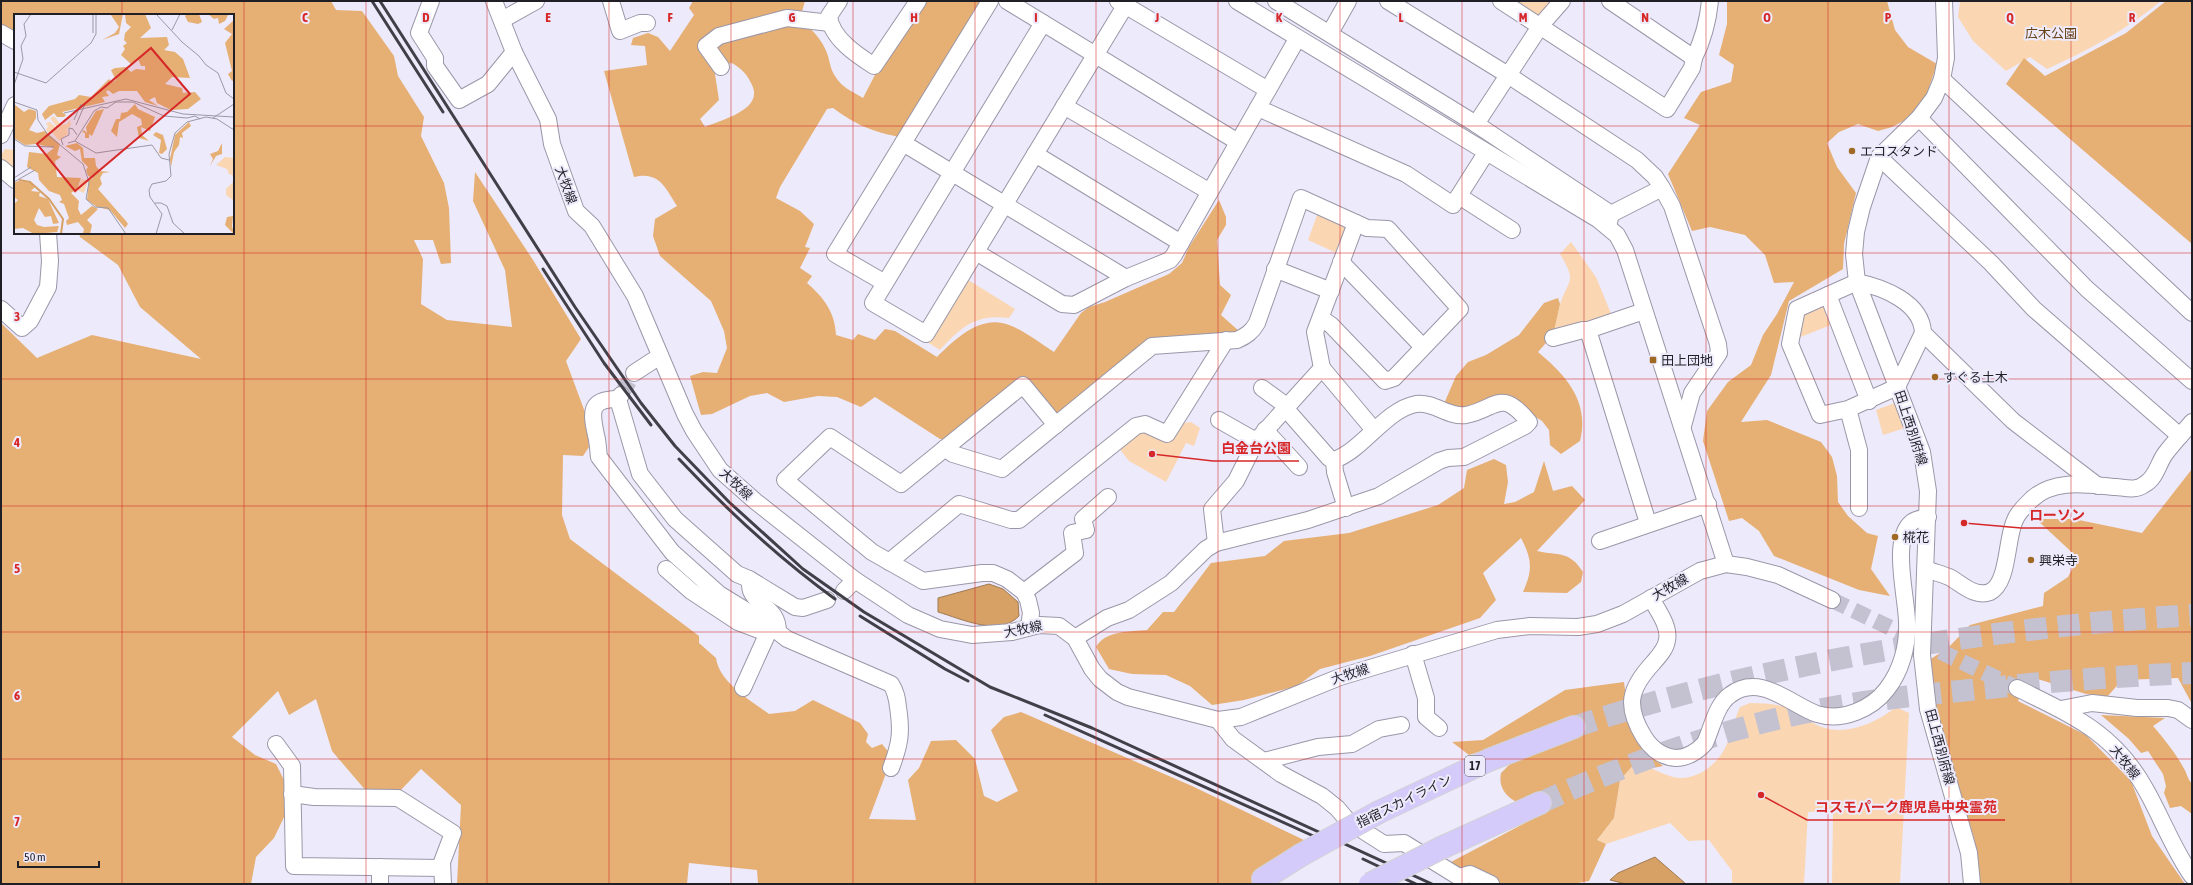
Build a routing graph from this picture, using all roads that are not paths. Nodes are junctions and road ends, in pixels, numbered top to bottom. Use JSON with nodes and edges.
{"nodes":[{"id":1,"x":431,"y":1,"type":"edge"},
{"id":2,"x":494,"y":1,"type":"edge"},
{"id":3,"x":536,"y":1,"type":"edge"},
{"id":4,"x":611,"y":1,"type":"edge"},
{"id":5,"x":839,"y":1,"type":"edge"},
{"id":6,"x":918,"y":1,"type":"edge"},
{"id":7,"x":990,"y":1,"type":"edge"},
{"id":8,"x":1007,"y":1,"type":"edge"},
{"id":9,"x":1237,"y":1,"type":"edge"},
{"id":10,"x":1276,"y":1,"type":"edge"},
{"id":11,"x":1348,"y":1,"type":"edge"},
{"id":12,"x":1388,"y":1,"type":"edge"},
{"id":13,"x":1501,"y":1,"type":"edge"},
{"id":14,"x":1562,"y":1,"type":"edge"},
{"id":15,"x":1610,"y":1,"type":"edge"},
{"id":16,"x":1710,"y":1,"type":"edge"},
{"id":17,"x":1944,"y":1,"type":"edge"},
{"id":18,"x":1124,"y":2,"type":"edge"},
{"id":19,"x":502,"y":20,"type":"junction"},
{"id":20,"x":647,"y":23,"type":"dead end"},
{"id":21,"x":830,"y":23,"type":"junction"},
{"id":22,"x":1043,"y":24,"type":"junction"},
{"id":23,"x":1541,"y":25,"type":"junction"},
{"id":24,"x":1,"y":33,"type":"edge"},
{"id":25,"x":1330,"y":33,"type":"junction"},
{"id":26,"x":1297,"y":39,"type":"junction"},
{"id":27,"x":14,"y":40,"type":"edge"},
{"id":28,"x":514,"y":52,"type":"junction"},
{"id":29,"x":1095,"y":56,"type":"junction"},
{"id":30,"x":1694,"y":58,"type":"junction"},
{"id":31,"x":721,"y":67,"type":"dead end"},
{"id":32,"x":1508,"y":75,"type":"junction"},
{"id":33,"x":1942,"y":79,"type":"junction"},
{"id":34,"x":1268,"y":90,"type":"junction"},
{"id":35,"x":1064,"y":106,"type":"junction"},
{"id":36,"x":14,"y":107,"type":"edge"},
{"id":37,"x":1258,"y":108,"type":"junction"},
{"id":38,"x":1919,"y":118,"type":"junction"},
{"id":39,"x":1476,"y":124,"type":"junction"},
{"id":40,"x":1,"y":135,"type":"edge"},
{"id":41,"x":1238,"y":142,"type":"junction"},
{"id":42,"x":903,"y":143,"type":"junction"},
{"id":43,"x":1486,"y":153,"type":"junction"},
{"id":44,"x":1035,"y":154,"type":"junction"},
{"id":45,"x":1879,"y":157,"type":"junction"},
{"id":46,"x":1,"y":168,"type":"edge"},
{"id":47,"x":952,"y":173,"type":"junction"},
{"id":48,"x":14,"y":179,"type":"edge"},
{"id":49,"x":1662,"y":188,"type":"junction"},
{"id":50,"x":1210,"y":192,"type":"junction"},
{"id":51,"x":1458,"y":196,"type":"junction"},
{"id":52,"x":1005,"y":204,"type":"junction"},
{"id":53,"x":1610,"y":220,"type":"junction"},
{"id":54,"x":1356,"y":223,"type":"junction"},
{"id":55,"x":1512,"y":230,"type":"dead end"},
{"id":56,"x":48,"y":234,"type":"edge"},
{"id":57,"x":1181,"y":243,"type":"junction"},
{"id":58,"x":976,"y":252,"type":"junction"},
{"id":59,"x":1341,"y":262,"type":"junction"},
{"id":60,"x":1275,"y":269,"type":"junction"},
{"id":61,"x":1126,"y":278,"type":"junction"},
{"id":62,"x":884,"y":282,"type":"junction"},
{"id":63,"x":1857,"y":282,"type":"junction"},
{"id":64,"x":1331,"y":291,"type":"junction"},
{"id":65,"x":1828,"y":295,"type":"junction"},
{"id":66,"x":1,"y":309,"type":"edge"},
{"id":67,"x":1644,"y":311,"type":"junction"},
{"id":68,"x":2192,"y":313,"type":"edge"},
{"id":69,"x":1321,"y":318,"type":"junction"},
{"id":70,"x":1588,"y":330,"type":"junction"},
{"id":71,"x":1923,"y":333,"type":"junction"},
{"id":72,"x":1554,"y":338,"type":"dead end"},
{"id":73,"x":1226,"y":340,"type":"junction"},
{"id":74,"x":1423,"y":347,"type":"junction"},
{"id":75,"x":660,"y":356,"type":"junction"},
{"id":76,"x":1322,"y":368,"type":"junction"},
{"id":77,"x":634,"y":373,"type":"tunnel mouth"},
{"id":78,"x":2192,"y":381,"type":"edge"},
{"id":79,"x":1897,"y":387,"type":"junction"},
{"id":80,"x":1262,"y":388,"type":"dead end"},
{"id":81,"x":1869,"y":401,"type":"junction"},
{"id":82,"x":1287,"y":408,"type":"junction"},
{"id":83,"x":1848,"y":409,"type":"junction"},
{"id":84,"x":1219,"y":420,"type":"dead end"},
{"id":85,"x":2192,"y":422,"type":"edge"},
{"id":86,"x":1056,"y":424,"type":"junction"},
{"id":87,"x":1682,"y":426,"type":"junction"},
{"id":88,"x":1374,"y":430,"type":"junction"},
{"id":89,"x":1261,"y":435,"type":"junction"},
{"id":90,"x":2180,"y":436,"type":"junction"},
{"id":91,"x":945,"y":448,"type":"junction"},
{"id":92,"x":1334,"y":460,"type":"junction"},
{"id":93,"x":1299,"y":467,"type":"dead end"},
{"id":94,"x":2098,"y":486,"type":"junction"},
{"id":95,"x":1108,"y":497,"type":"dead end"},
{"id":96,"x":1708,"y":504,"type":"junction"},
{"id":97,"x":1346,"y":508,"type":"junction"},
{"id":98,"x":1859,"y":508,"type":"dead end"},
{"id":99,"x":1928,"y":517,"type":"junction"},
{"id":100,"x":1648,"y":523,"type":"junction"},
{"id":101,"x":1600,"y":541,"type":"dead end"},
{"id":102,"x":1216,"y":543,"type":"junction"},
{"id":103,"x":889,"y":562,"type":"junction"},
{"id":104,"x":1726,"y":564,"type":"junction"},
{"id":105,"x":666,"y":569,"type":"dead end"},
{"id":106,"x":1926,"y":569,"type":"junction"},
{"id":107,"x":749,"y":579,"type":"junction"},
{"id":108,"x":1024,"y":592,"type":"junction"},
{"id":109,"x":1650,"y":598,"type":"junction"},
{"id":110,"x":827,"y":600,"type":"dead end"},
{"id":111,"x":1832,"y":600,"type":"tunnel mouth"},
{"id":112,"x":1029,"y":627,"type":"junction"},
{"id":113,"x":772,"y":630,"type":"junction"},
{"id":114,"x":1075,"y":638,"type":"junction"},
{"id":115,"x":1413,"y":654,"type":"junction"},
{"id":116,"x":743,"y":688,"type":"dead end"},
{"id":117,"x":2017,"y":688,"type":"tunnel mouth"},
{"id":118,"x":2061,"y":709,"type":"junction"},
{"id":119,"x":1218,"y":720,"type":"junction"},
{"id":120,"x":2192,"y":720,"type":"edge"},
{"id":121,"x":1401,"y":725,"type":"dead end"},
{"id":122,"x":1574,"y":727,"type":"tunnel mouth"},
{"id":123,"x":1439,"y":728,"type":"dead end"},
{"id":124,"x":276,"y":744,"type":"dead end"},
{"id":125,"x":1264,"y":761,"type":"junction"},
{"id":126,"x":891,"y":768,"type":"dead end"},
{"id":127,"x":292,"y":794,"type":"junction"},
{"id":128,"x":1540,"y":804,"type":"tunnel mouth"},
{"id":129,"x":380,"y":867,"type":"junction"},
{"id":130,"x":442,"y":876,"type":"edge"},
{"id":131,"x":2192,"y":876,"type":"edge"},
{"id":132,"x":1263,"y":879,"type":"dead end"},
{"id":133,"x":380,"y":884,"type":"edge"},
{"id":134,"x":1370,"y":884,"type":"edge"},
{"id":135,"x":1491,"y":884,"type":"edge"},
{"id":136,"x":1972,"y":884,"type":"edge"}],
"edges":[{"from":1,"to":28,"type":"street"},
{"from":2,"to":19,"type":"street","name":"大牧線"},
{"from":3,"to":19,"type":"street"},
{"from":4,"to":20,"type":"street"},
{"from":5,"to":21,"type":"street"},
{"from":6,"to":21,"type":"street"},
{"from":7,"to":42,"type":"street"},
{"from":8,"to":22,"type":"street"},
{"from":9,"to":26,"type":"street"},
{"from":10,"to":25,"type":"street"},
{"from":11,"to":25,"type":"street"},
{"from":12,"to":32,"type":"street"},
{"from":13,"to":23,"type":"street"},
{"from":14,"to":23,"type":"street"},
{"from":15,"to":30,"type":"street"},
{"from":16,"to":30,"type":"street"},
{"from":17,"to":33,"type":"street","name":"田上西別府線"},
{"from":18,"to":29,"type":"street"},
{"from":18,"to":34,"type":"street"},
{"from":19,"to":28,"type":"street","name":"大牧線"},
{"from":21,"to":31,"type":"street"},
{"from":22,"to":29,"type":"street"},
{"from":22,"to":47,"type":"street"},
{"from":23,"to":30,"type":"street"},
{"from":23,"to":32,"type":"street"},
{"from":24,"to":27,"type":"street"},
{"from":25,"to":39,"type":"street"},
{"from":26,"to":34,"type":"street"},
{"from":26,"to":43,"type":"street"},
{"from":28,"to":75,"type":"street","name":"大牧線"},
{"from":29,"to":35,"type":"street"},
{"from":29,"to":41,"type":"street"},
{"from":32,"to":39,"type":"street"},
{"from":32,"to":49,"type":"street"},
{"from":33,"to":38,"type":"street","name":"田上西別府線"},
{"from":33,"to":68,"type":"street"},
{"from":34,"to":37,"type":"street"},
{"from":35,"to":44,"type":"street"},
{"from":35,"to":50,"type":"street"},
{"from":36,"to":40,"type":"street"},
{"from":37,"to":41,"type":"street"},
{"from":37,"to":51,"type":"street"},
{"from":38,"to":45,"type":"street","name":"田上西別府線"},
{"from":38,"to":78,"type":"street"},
{"from":39,"to":53,"type":"street"},
{"from":41,"to":50,"type":"street"},
{"from":42,"to":47,"type":"street"},
{"from":42,"to":62,"type":"street"},
{"from":43,"to":51,"type":"street"},
{"from":43,"to":53,"type":"street"},
{"from":44,"to":52,"type":"street"},
{"from":44,"to":57,"type":"street"},
{"from":45,"to":63,"type":"street","name":"田上西別府線"},
{"from":45,"to":90,"type":"street"},
{"from":46,"to":48,"type":"street"},
{"from":47,"to":52,"type":"street"},
{"from":47,"to":62,"type":"street"},
{"from":49,"to":53,"type":"street"},
{"from":49,"to":87,"type":"street"},
{"from":50,"to":57,"type":"street"},
{"from":51,"to":55,"type":"street"},
{"from":52,"to":58,"type":"street"},
{"from":52,"to":61,"type":"street"},
{"from":53,"to":67,"type":"street"},
{"from":54,"to":59,"type":"street"},
{"from":54,"to":60,"type":"street"},
{"from":54,"to":74,"type":"street"},
{"from":56,"to":66,"type":"street"},
{"from":57,"to":61,"type":"street"},
{"from":58,"to":61,"type":"street"},
{"from":58,"to":62,"type":"street"},
{"from":59,"to":64,"type":"street"},
{"from":59,"to":74,"type":"street"},
{"from":60,"to":64,"type":"street"},
{"from":60,"to":73,"type":"street"},
{"from":63,"to":65,"type":"street"},
{"from":63,"to":71,"type":"street"},
{"from":63,"to":79,"type":"street","name":"田上西別府線"},
{"from":64,"to":69,"type":"street"},
{"from":65,"to":81,"type":"street"},
{"from":65,"to":83,"type":"street"},
{"from":67,"to":70,"type":"street"},
{"from":67,"to":87,"type":"street"},
{"from":69,"to":74,"type":"street"},
{"from":69,"to":76,"type":"street"},
{"from":70,"to":72,"type":"street"},
{"from":70,"to":100,"type":"street"},
{"from":71,"to":79,"type":"street"},
{"from":71,"to":94,"type":"street"},
{"from":73,"to":86,"type":"street"},
{"from":73,"to":103,"type":"street"},
{"from":75,"to":77,"type":"street"},
{"from":75,"to":112,"type":"street","name":"大牧線"},
{"from":76,"to":82,"type":"street"},
{"from":76,"to":88,"type":"street"},
{"from":79,"to":81,"type":"street"},
{"from":79,"to":99,"type":"street","name":"田上西別府線"},
{"from":80,"to":82,"type":"street"},
{"from":81,"to":83,"type":"street"},
{"from":82,"to":89,"type":"street"},
{"from":82,"to":92,"type":"street"},
{"from":83,"to":98,"type":"street"},
{"from":84,"to":89,"type":"street"},
{"from":85,"to":90,"type":"street"},
{"from":86,"to":91,"type":"street"},
{"from":86,"to":91,"type":"street"},
{"from":87,"to":96,"type":"street"},
{"from":88,"to":92,"type":"street"},
{"from":88,"to":97,"type":"street"},
{"from":89,"to":93,"type":"street"},
{"from":89,"to":102,"type":"street"},
{"from":90,"to":94,"type":"street"},
{"from":91,"to":103,"type":"street"},
{"from":92,"to":97,"type":"street"},
{"from":94,"to":106,"type":"street"},
{"from":95,"to":108,"type":"street"},
{"from":96,"to":100,"type":"street"},
{"from":96,"to":104,"type":"street"},
{"from":97,"to":102,"type":"street"},
{"from":99,"to":106,"type":"street","name":"田上西別府線"},
{"from":99,"to":109,"type":"street"},
{"from":100,"to":101,"type":"street"},
{"from":102,"to":114,"type":"street"},
{"from":103,"to":108,"type":"street"},
{"from":104,"to":109,"type":"street","name":"大牧線"},
{"from":104,"to":111,"type":"street","name":"大牧線"},
{"from":105,"to":113,"type":"street"},
{"from":106,"to":136,"type":"street","name":"田上西別府線"},
{"from":107,"to":110,"type":"street"},
{"from":107,"to":113,"type":"street"},
{"from":107,"to":113,"type":"street"},
{"from":108,"to":112,"type":"street"},
{"from":109,"to":115,"type":"street","name":"大牧線"},
{"from":112,"to":114,"type":"street","name":"大牧線"},
{"from":113,"to":116,"type":"street"},
{"from":113,"to":126,"type":"street"},
{"from":114,"to":119,"type":"street","name":"大牧線"},
{"from":115,"to":119,"type":"street","name":"大牧線"},
{"from":115,"to":123,"type":"street"},
{"from":117,"to":118,"type":"street","name":"大牧線"},
{"from":118,"to":120,"type":"street"},
{"from":118,"to":131,"type":"street","name":"大牧線"},
{"from":119,"to":125,"type":"street"},
{"from":121,"to":125,"type":"street"},
{"from":122,"to":132,"type":"highway","name":"指宿スカイライン","number":"17","bridge":true},
{"from":124,"to":127,"type":"street"},
{"from":125,"to":135,"type":"street"},
{"from":127,"to":129,"type":"street"},
{"from":127,"to":130,"type":"street"},
{"from":128,"to":134,"type":"highway","bridge":true},
{"from":129,"to":130,"type":"street"},
{"from":129,"to":133,"type":"street"}]}
